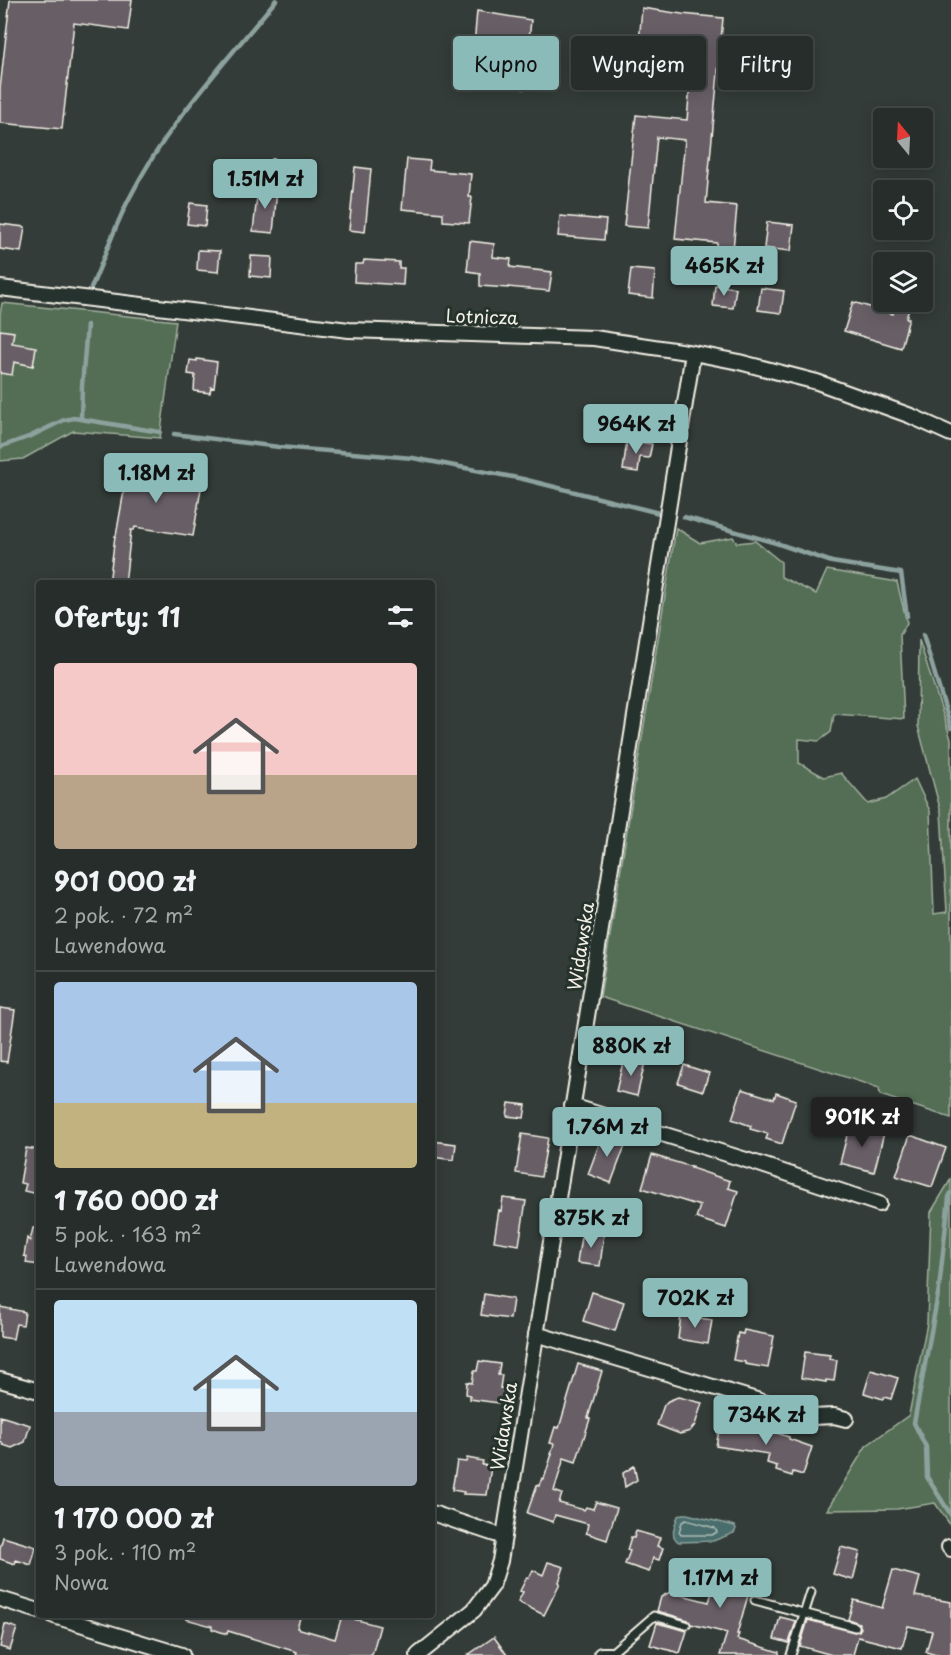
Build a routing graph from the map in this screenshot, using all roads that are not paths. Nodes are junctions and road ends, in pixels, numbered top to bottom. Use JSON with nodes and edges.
{"nodes":[{"id":1,"x":0,"y":288,"type":"edge"},
{"id":2,"x":693,"y":353,"type":"junction"},
{"id":3,"x":951,"y":434,"type":"edge"},
{"id":4,"x":572,"y":1106,"type":"junction"},
{"id":5,"x":879,"y":1204,"type":"dead end"},
{"id":6,"x":536,"y":1334,"type":"junction"},
{"id":7,"x":0,"y":1380,"type":"edge"},
{"id":8,"x":36,"y":1390,"type":"edge"},
{"id":9,"x":846,"y":1419,"type":"dead end"},
{"id":10,"x":435,"y":1515,"type":"edge"},
{"id":11,"x":504,"y":1538,"type":"junction"},
{"id":12,"x":811,"y":1592,"type":"dead end"},
{"id":13,"x":0,"y":1599,"type":"edge"},
{"id":14,"x":755,"y":1600,"type":"dead end"},
{"id":15,"x":36,"y":1610,"type":"edge"},
{"id":16,"x":804,"y":1612,"type":"junction"},
{"id":17,"x":61,"y":1618,"type":"edge"},
{"id":18,"x":686,"y":1625,"type":"dead end"},
{"id":19,"x":855,"y":1627,"type":"dead end"},
{"id":20,"x":182,"y":1655,"type":"edge"},
{"id":21,"x":418,"y":1655,"type":"edge"},
{"id":22,"x":601,"y":1655,"type":"edge"},
{"id":23,"x":609,"y":1655,"type":"edge"},
{"id":24,"x":791,"y":1655,"type":"edge"}],
"edges":[{"from":1,"to":2,"type":"street","name":"Lotnicza"},
{"from":2,"to":3,"type":"street","name":"Lotnicza"},
{"from":2,"to":4,"type":"street","name":"Widawska"},
{"from":4,"to":5,"type":"street"},
{"from":4,"to":6,"type":"street","name":"Widawska"},
{"from":6,"to":9,"type":"street"},
{"from":6,"to":11,"type":"street","name":"Widawska"},
{"from":7,"to":8,"type":"street"},
{"from":10,"to":11,"type":"street"},
{"from":11,"to":21,"type":"street","name":"Widawska"},
{"from":12,"to":16,"type":"lane"},
{"from":13,"to":15,"type":"street"},
{"from":14,"to":16,"type":"lane"},
{"from":16,"to":19,"type":"lane"},
{"from":16,"to":24,"type":"lane"},
{"from":17,"to":20,"type":"street"},
{"from":18,"to":23,"type":"lane"},
{"from":22,"to":23,"type":"street"}]}
